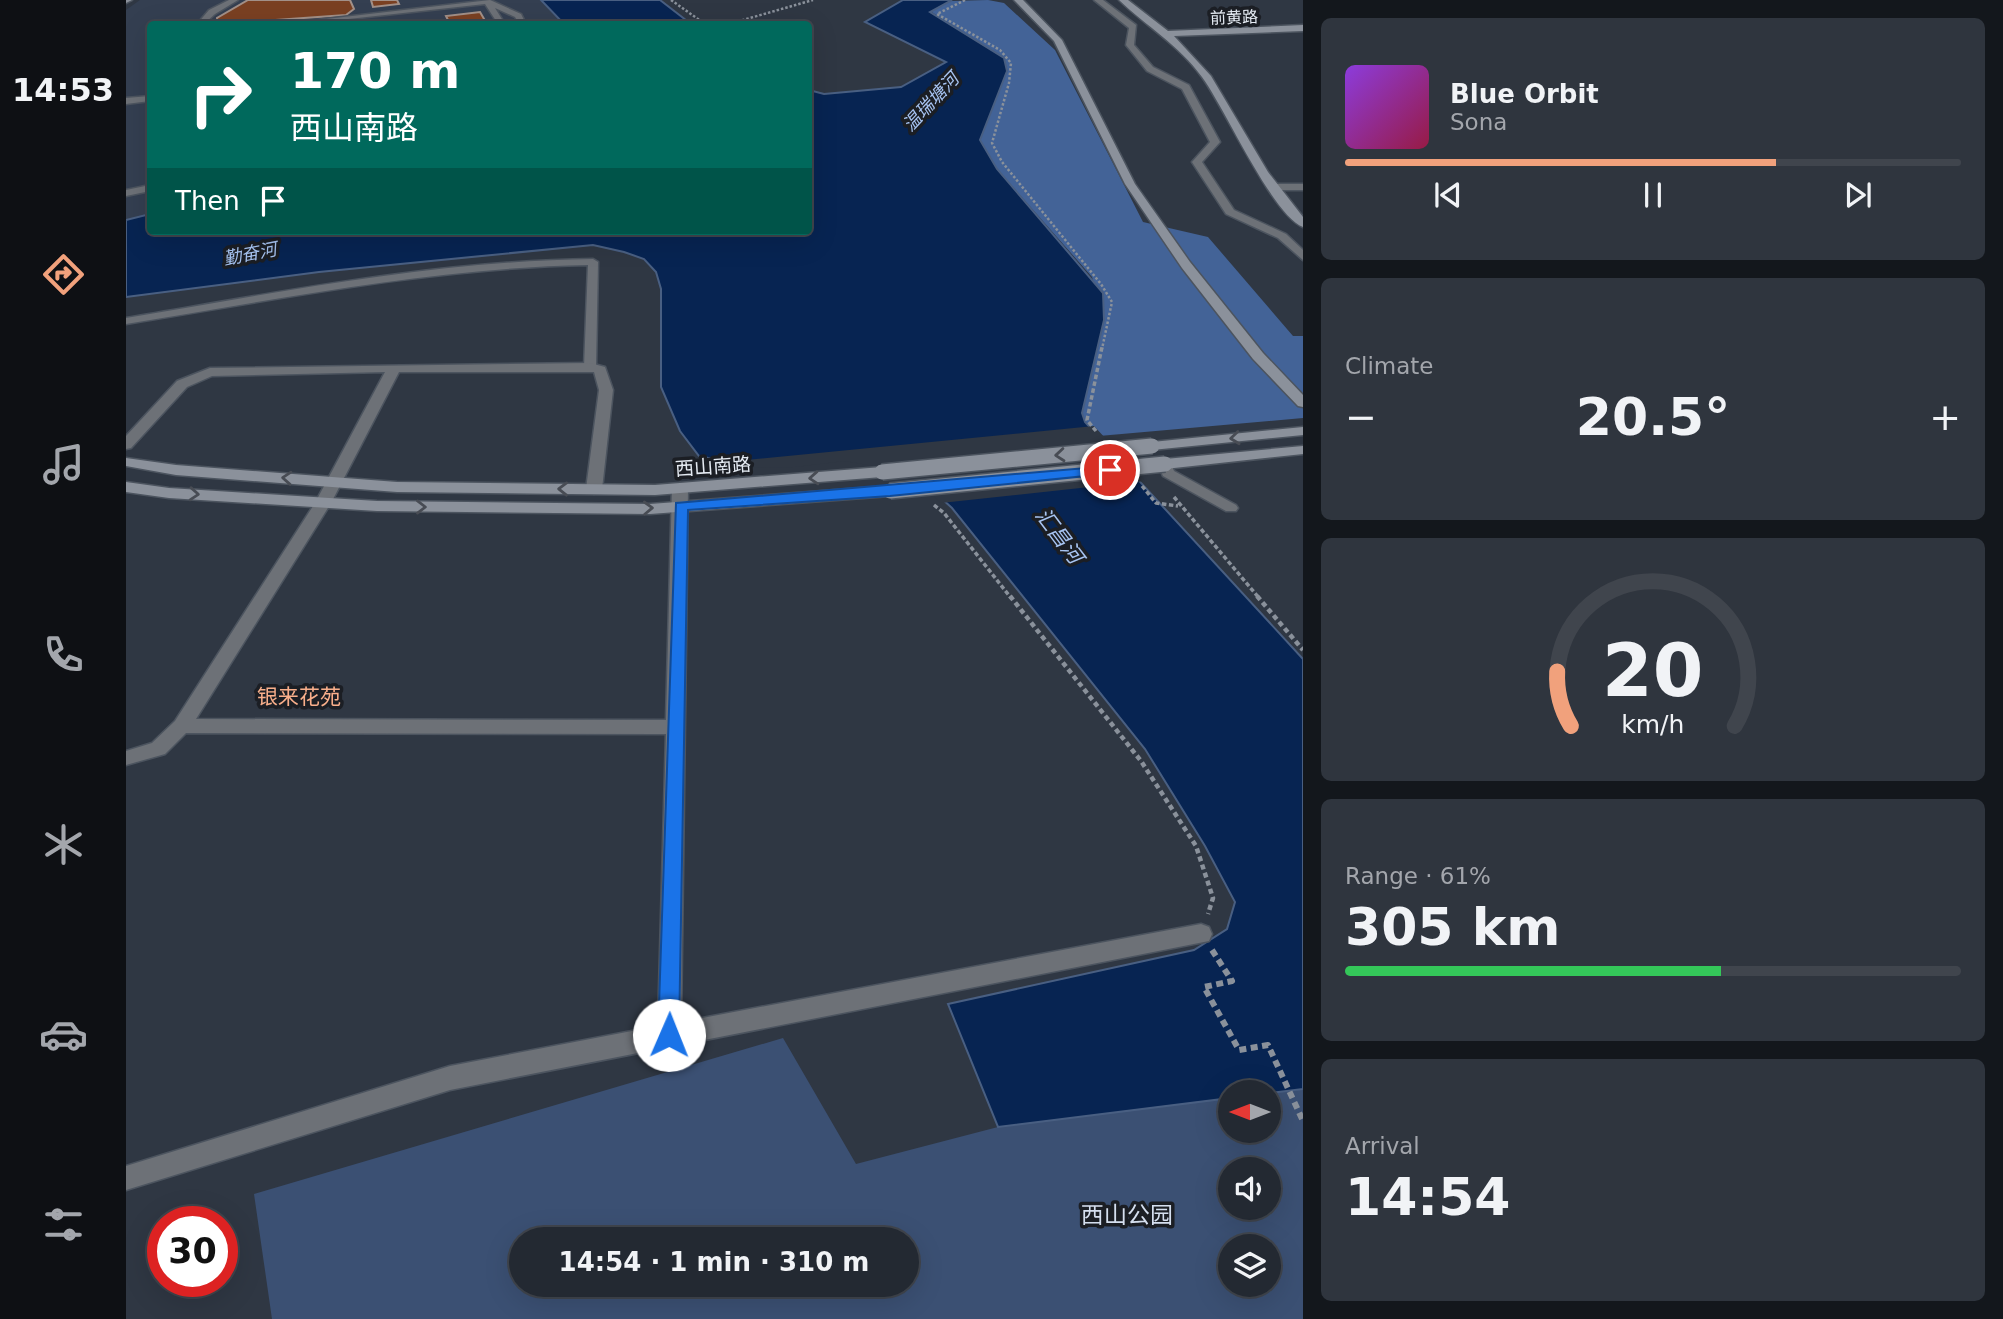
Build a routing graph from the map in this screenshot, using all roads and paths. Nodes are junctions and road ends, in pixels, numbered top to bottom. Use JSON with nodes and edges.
{"nodes":[{"id":1,"x":234,"y":0,"type":"edge"},
{"id":2,"x":671,"y":0,"type":"edge"},
{"id":3,"x":813,"y":0,"type":"edge"},
{"id":4,"x":965,"y":0,"type":"edge"},
{"id":5,"x":1018,"y":0,"type":"edge"},
{"id":6,"x":1098,"y":0,"type":"edge"},
{"id":7,"x":1123,"y":0,"type":"edge"},
{"id":8,"x":486,"y":1,"type":"edge"},
{"id":9,"x":364,"y":5,"type":"dead end"},
{"id":10,"x":372,"y":20,"type":"edge"},
{"id":11,"x":203,"y":21,"type":"edge"},
{"id":12,"x":351,"y":21,"type":"edge"},
{"id":13,"x":499,"y":21,"type":"edge"},
{"id":14,"x":521,"y":21,"type":"edge"},
{"id":15,"x":701,"y":21,"type":"edge"},
{"id":16,"x":740,"y":21,"type":"edge"},
{"id":17,"x":1303,"y":28,"type":"edge"},
{"id":18,"x":1166,"y":34,"type":"junction"},
{"id":19,"x":147,"y":99,"type":"edge"},
{"id":20,"x":126,"y":101,"type":"edge"},
{"id":21,"x":147,"y":179,"type":"edge"},
{"id":22,"x":126,"y":183,"type":"edge"},
{"id":23,"x":1273,"y":187,"type":"junction"},
{"id":24,"x":1303,"y":187,"type":"edge"},
{"id":25,"x":147,"y":189,"type":"edge"},
{"id":26,"x":126,"y":193,"type":"edge"},
{"id":27,"x":1303,"y":224,"type":"edge"},
{"id":28,"x":1303,"y":256,"type":"edge"},
{"id":29,"x":126,"y":321,"type":"edge"},
{"id":30,"x":590,"y":367,"type":"junction"},
{"id":31,"x":394,"y":368,"type":"junction"},
{"id":32,"x":1303,"y":403,"type":"edge"},
{"id":33,"x":1303,"y":431,"type":"edge"},
{"id":34,"x":1104,"y":440,"type":"dead end"},
{"id":35,"x":126,"y":445,"type":"edge"},
{"id":36,"x":1303,"y":450,"type":"edge"},
{"id":37,"x":126,"y":462,"type":"edge"},
{"id":38,"x":1167,"y":469,"type":"junction"},
{"id":39,"x":334,"y":482,"type":"junction"},
{"id":40,"x":1139,"y":482,"type":"dead end"},
{"id":41,"x":126,"y":486,"type":"edge"},
{"id":42,"x":594,"y":489,"type":"junction"},
{"id":43,"x":680,"y":497,"type":"junction"},
{"id":44,"x":940,"y":498,"type":"dead end"},
{"id":45,"x":323,"y":503,"type":"junction"},
{"id":46,"x":1179,"y":506,"type":"junction"},
{"id":47,"x":1231,"y":508,"type":"dead end"},
{"id":48,"x":1303,"y":650,"type":"edge"},
{"id":49,"x":182,"y":726,"type":"junction"},
{"id":50,"x":676,"y":727,"type":"junction"},
{"id":51,"x":126,"y":758,"type":"edge"},
{"id":52,"x":1201,"y":934,"type":"junction"},
{"id":53,"x":669,"y":1035,"type":"junction"},
{"id":54,"x":1303,"y":1121,"type":"edge"},
{"id":55,"x":126,"y":1178,"type":"edge"}],
"edges":[{"from":1,"to":11,"type":"lane"},
{"from":2,"to":15,"type":"path"},
{"from":3,"to":16,"type":"path"},
{"from":4,"to":34,"type":"path"},
{"from":5,"to":32,"type":"street"},
{"from":6,"to":28,"type":"street"},
{"from":7,"to":18,"type":"street"},
{"from":8,"to":10,"type":"lane"},
{"from":8,"to":13,"type":"lane"},
{"from":8,"to":14,"type":"lane"},
{"from":9,"to":10,"type":"lane"},
{"from":10,"to":12,"type":"lane"},
{"from":17,"to":18,"type":"street","name":"前黄路"},
{"from":18,"to":23,"type":"street"},
{"from":19,"to":20,"type":"lane"},
{"from":21,"to":22,"type":"lane"},
{"from":23,"to":24,"type":"street"},
{"from":23,"to":27,"type":"street"},
{"from":25,"to":26,"type":"lane"},
{"from":29,"to":30,"type":"lane"},
{"from":30,"to":31,"type":"street"},
{"from":30,"to":42,"type":"street"},
{"from":31,"to":35,"type":"street"},
{"from":31,"to":39,"type":"street"},
{"from":33,"to":43,"type":"street","name":"西山南路","one_way":true,"bridge":true},
{"from":36,"to":38,"type":"street","name":"西山南路"},
{"from":39,"to":37,"type":"street","name":"西山南路","one_way":true},
{"from":38,"to":43,"type":"street","name":"西山南路","bridge":true},
{"from":38,"to":46,"type":"path"},
{"from":38,"to":47,"type":"lane"},
{"from":42,"to":39,"type":"street","name":"西山南路","one_way":true},
{"from":39,"to":45,"type":"street"},
{"from":40,"to":46,"type":"path"},
{"from":41,"to":45,"type":"street","name":"西山南路","one_way":true},
{"from":42,"to":43,"type":"street","name":"西山南路"},
{"from":45,"to":43,"type":"street","name":"西山南路","one_way":true},
{"from":43,"to":50,"type":"street"},
{"from":44,"to":52,"type":"path"},
{"from":45,"to":49,"type":"street"},
{"from":46,"to":48,"type":"path"},
{"from":49,"to":50,"type":"street"},
{"from":49,"to":51,"type":"street"},
{"from":50,"to":53,"type":"street"},
{"from":52,"to":53,"type":"street"},
{"from":52,"to":54,"type":"path"},
{"from":53,"to":55,"type":"street"}]}
